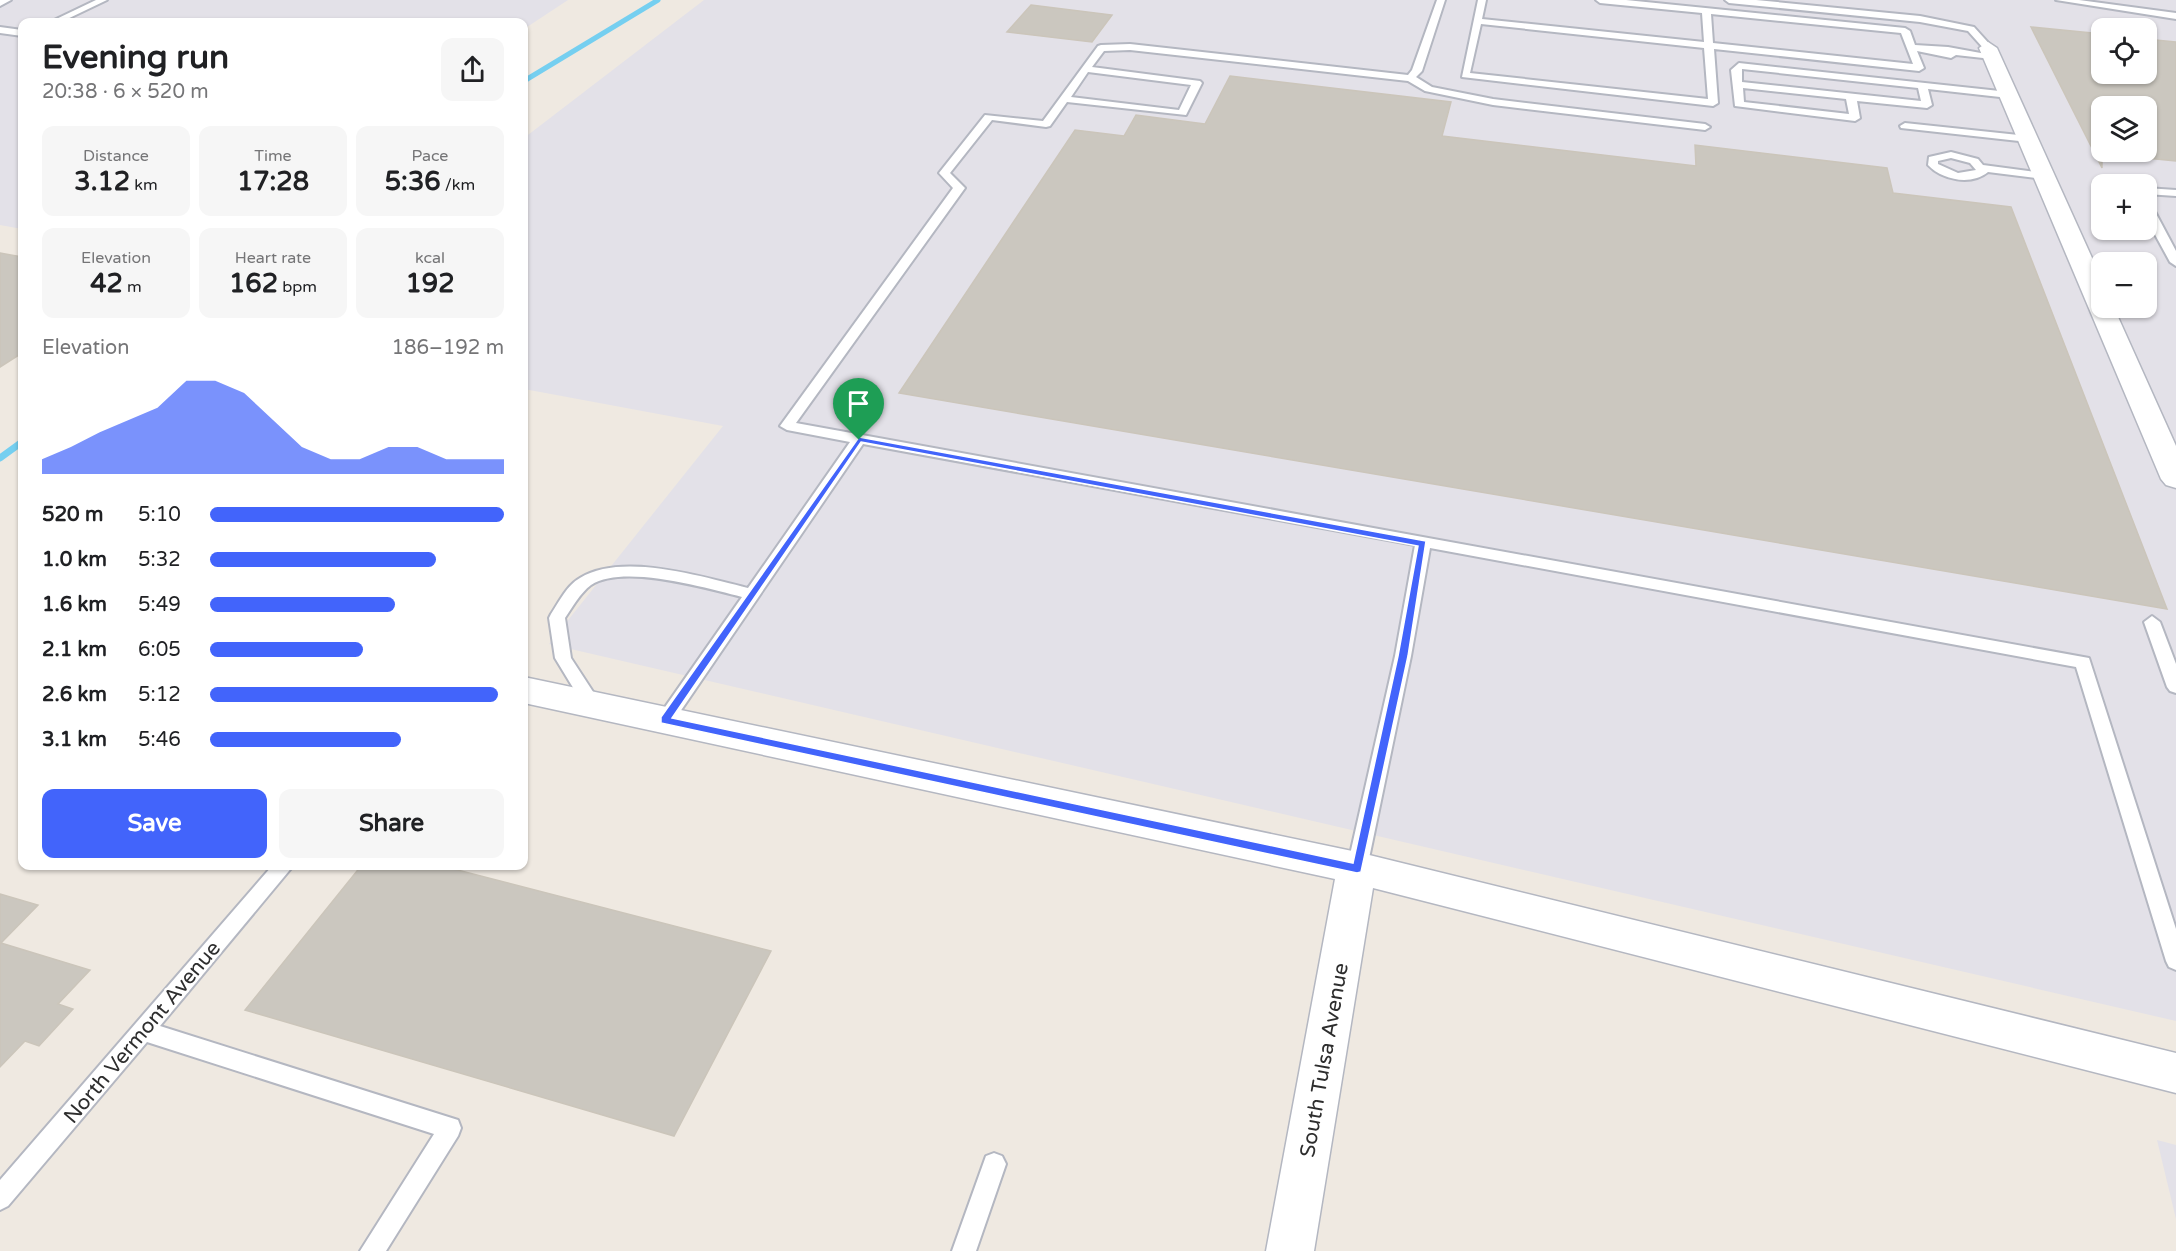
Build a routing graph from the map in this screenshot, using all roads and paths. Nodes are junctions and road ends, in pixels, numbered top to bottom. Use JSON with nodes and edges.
{"nodes":[{"id":1,"x":7,"y":0,"type":"edge"},
{"id":2,"x":103,"y":0,"type":"edge"},
{"id":3,"x":1441,"y":0,"type":"edge"},
{"id":4,"x":1482,"y":0,"type":"edge"},
{"id":5,"x":1600,"y":0,"type":"edge"},
{"id":6,"x":1729,"y":0,"type":"edge"},
{"id":7,"x":2060,"y":0,"type":"edge"},
{"id":8,"x":0,"y":3,"type":"edge"},
{"id":9,"x":1706,"y":11,"type":"junction"},
{"id":10,"x":2176,"y":16,"type":"edge"},
{"id":11,"x":64,"y":18,"type":"edge"},
{"id":12,"x":1477,"y":21,"type":"junction"},
{"id":13,"x":0,"y":30,"type":"edge"},
{"id":14,"x":18,"y":32,"type":"edge"},
{"id":15,"x":1707,"y":46,"type":"junction"},
{"id":16,"x":1911,"y":48,"type":"junction"},
{"id":17,"x":1990,"y":52,"type":"junction"},
{"id":18,"x":1086,"y":69,"type":"junction"},
{"id":19,"x":1410,"y":78,"type":"junction"},
{"id":20,"x":1737,"y":84,"type":"junction"},
{"id":21,"x":1922,"y":85,"type":"junction"},
{"id":22,"x":2009,"y":95,"type":"junction"},
{"id":23,"x":1851,"y":97,"type":"junction"},
{"id":24,"x":1065,"y":99,"type":"junction"},
{"id":25,"x":1706,"y":126,"type":"dead end"},
{"id":26,"x":1905,"y":126,"type":"dead end"},
{"id":27,"x":2028,"y":140,"type":"junction"},
{"id":28,"x":1983,"y":168,"type":"dead end"},
{"id":29,"x":2044,"y":176,"type":"junction"},
{"id":30,"x":2157,"y":192,"type":"edge"},
{"id":31,"x":2176,"y":193,"type":"edge"},
{"id":32,"x":2157,"y":227,"type":"edge"},
{"id":33,"x":2176,"y":262,"type":"edge"},
{"id":34,"x":859,"y":440,"type":"junction"},
{"id":35,"x":2176,"y":479,"type":"edge"},
{"id":36,"x":1423,"y":543,"type":"junction"},
{"id":37,"x":752,"y":594,"type":"junction"},
{"id":38,"x":2152,"y":622,"type":"dead end"},
{"id":39,"x":2176,"y":687,"type":"edge"},
{"id":40,"x":528,"y":691,"type":"edge"},
{"id":41,"x":592,"y":704,"type":"junction"},
{"id":42,"x":665,"y":720,"type":"junction"},
{"id":43,"x":1357,"y":868,"type":"junction"},
{"id":44,"x":280,"y":870,"type":"edge"},
{"id":45,"x":2176,"y":961,"type":"edge"},
{"id":46,"x":143,"y":1030,"type":"junction"},
{"id":47,"x":2176,"y":1073,"type":"edge"},
{"id":48,"x":994,"y":1164,"type":"dead end"},
{"id":49,"x":0,"y":1198,"type":"edge"},
{"id":50,"x":372,"y":1251,"type":"edge"},
{"id":51,"x":964,"y":1251,"type":"edge"},
{"id":52,"x":1290,"y":1251,"type":"edge"}],
"edges":[{"from":1,"to":8,"type":"lane"},
{"from":2,"to":11,"type":"lane"},
{"from":3,"to":19,"type":"lane"},
{"from":4,"to":12,"type":"lane"},
{"from":5,"to":9,"type":"lane"},
{"from":6,"to":17,"type":"lane"},
{"from":7,"to":10,"type":"lane"},
{"from":9,"to":15,"type":"lane"},
{"from":9,"to":16,"type":"lane"},
{"from":12,"to":15,"type":"lane"},
{"from":12,"to":15,"type":"lane"},
{"from":13,"to":14,"type":"lane"},
{"from":15,"to":16,"type":"lane"},
{"from":16,"to":17,"type":"lane"},
{"from":17,"to":22,"type":"street"},
{"from":18,"to":19,"type":"lane"},
{"from":18,"to":24,"type":"lane"},
{"from":18,"to":24,"type":"lane"},
{"from":19,"to":25,"type":"lane"},
{"from":20,"to":21,"type":"lane"},
{"from":20,"to":23,"type":"lane"},
{"from":20,"to":23,"type":"lane"},
{"from":21,"to":22,"type":"lane"},
{"from":21,"to":23,"type":"lane"},
{"from":22,"to":27,"type":"street"},
{"from":24,"to":34,"type":"lane"},
{"from":26,"to":27,"type":"lane"},
{"from":27,"to":29,"type":"street"},
{"from":28,"to":29,"type":"lane"},
{"from":29,"to":35,"type":"street"},
{"from":30,"to":31,"type":"lane"},
{"from":32,"to":33,"type":"lane"},
{"from":34,"to":36,"type":"lane"},
{"from":34,"to":37,"type":"lane"},
{"from":36,"to":43,"type":"lane"},
{"from":36,"to":45,"type":"lane"},
{"from":37,"to":41,"type":"lane"},
{"from":37,"to":42,"type":"lane"},
{"from":38,"to":39,"type":"lane"},
{"from":40,"to":41,"type":"street"},
{"from":41,"to":42,"type":"street"},
{"from":42,"to":43,"type":"street"},
{"from":43,"to":47,"type":"street"},
{"from":43,"to":52,"type":"street","name":"South Tulsa Avenue"},
{"from":44,"to":46,"type":"lane","name":"North Vermont Avenue"},
{"from":46,"to":49,"type":"lane","name":"North Vermont Avenue"},
{"from":46,"to":50,"type":"lane"},
{"from":48,"to":51,"type":"lane"}]}
